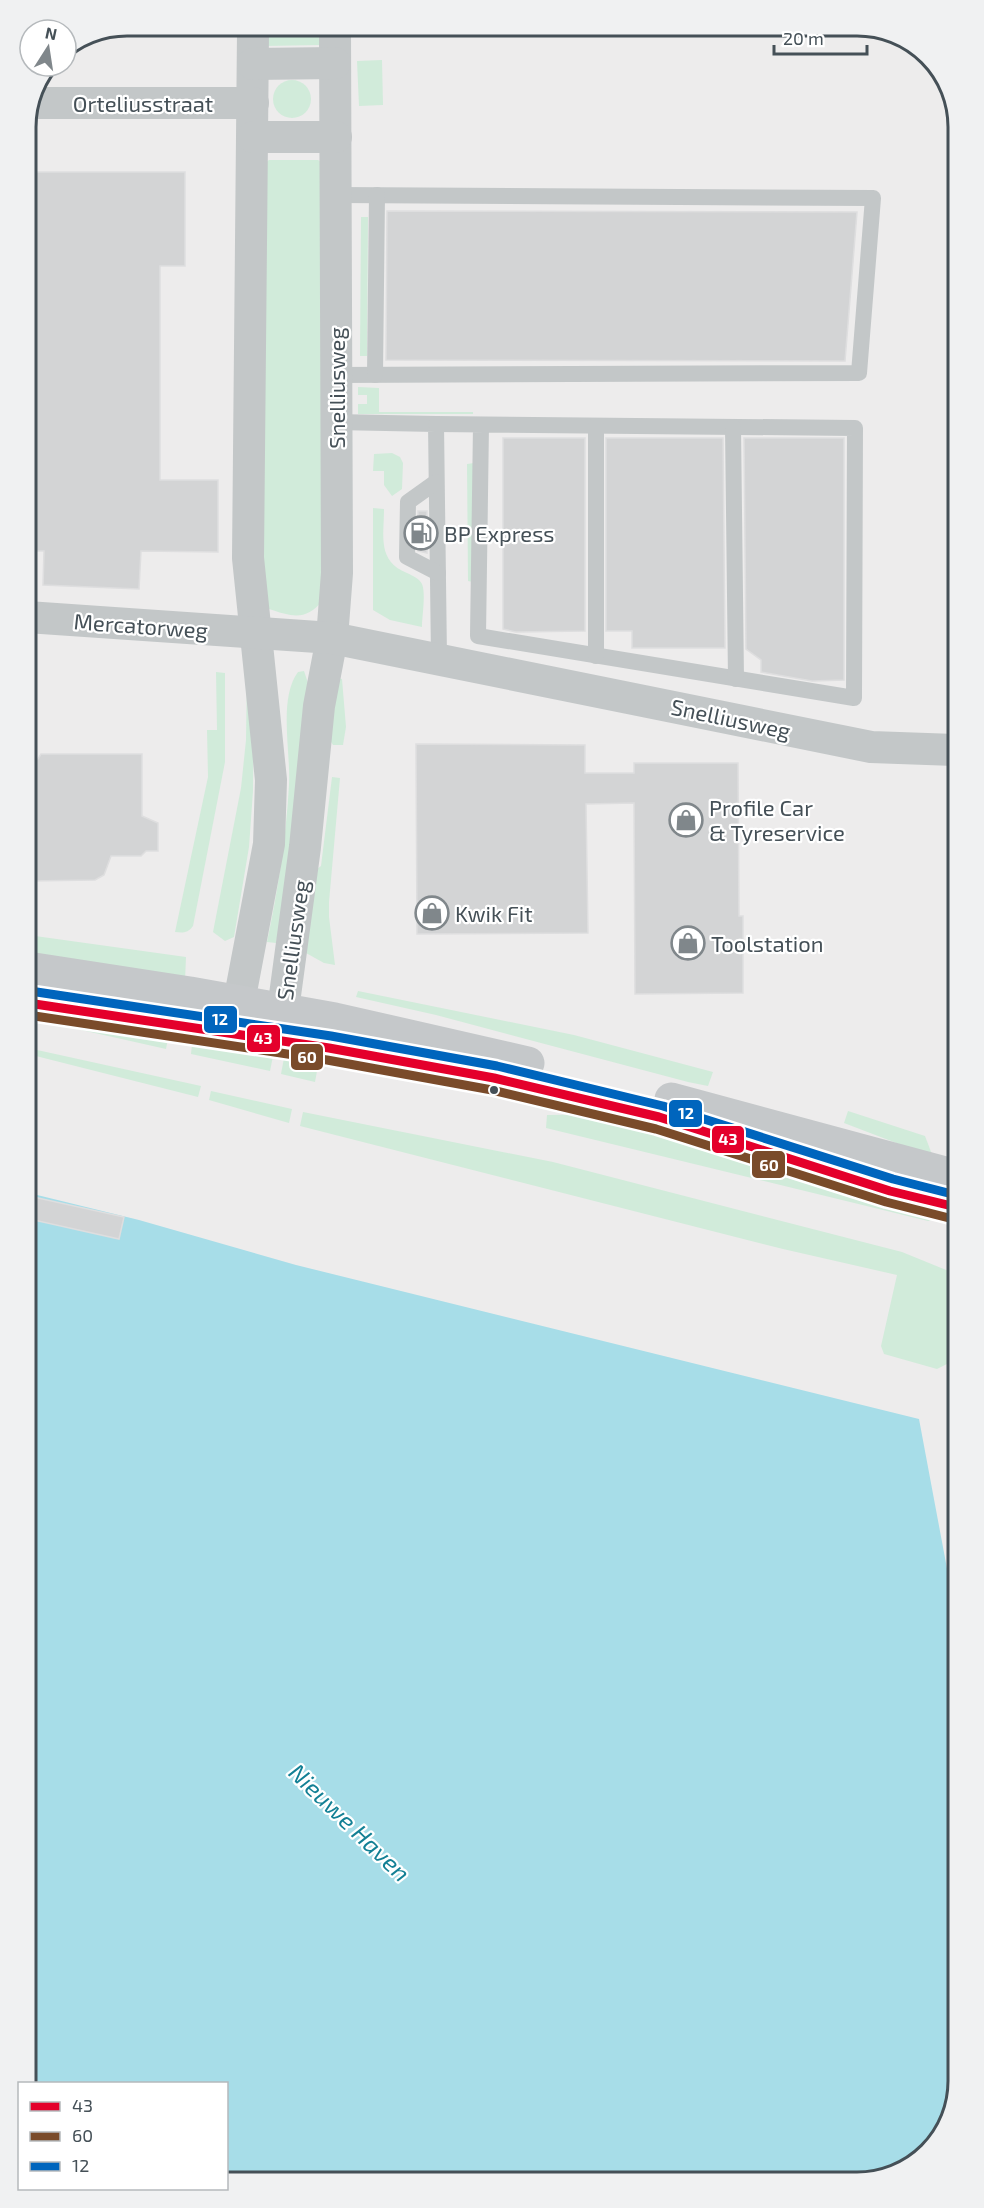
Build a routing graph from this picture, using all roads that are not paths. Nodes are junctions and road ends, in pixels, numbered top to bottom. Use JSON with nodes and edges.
{"nodes":[{"id":1,"x":253,"y":36,"type":"edge"},
{"id":2,"x":335,"y":36,"type":"edge"},
{"id":3,"x":335,"y":63,"type":"junction"},
{"id":4,"x":253,"y":64,"type":"junction"},
{"id":5,"x":39,"y":103,"type":"edge"},
{"id":6,"x":253,"y":103,"type":"junction"},
{"id":7,"x":253,"y":137,"type":"junction"},
{"id":8,"x":336,"y":137,"type":"junction"},
{"id":9,"x":336,"y":195,"type":"junction"},
{"id":10,"x":377,"y":195,"type":"junction"},
{"id":11,"x":336,"y":375,"type":"junction"},
{"id":12,"x":375,"y":375,"type":"junction"},
{"id":13,"x":335,"y":422,"type":"junction"},
{"id":14,"x":436,"y":424,"type":"junction"},
{"id":15,"x":481,"y":425,"type":"junction"},
{"id":16,"x":596,"y":426,"type":"junction"},
{"id":17,"x":733,"y":427,"type":"junction"},
{"id":18,"x":436,"y":482,"type":"junction"},
{"id":19,"x":438,"y":573,"type":"junction"},
{"id":20,"x":36,"y":617,"type":"edge"},
{"id":21,"x":255,"y":633,"type":"junction"},
{"id":22,"x":332,"y":638,"type":"junction"},
{"id":23,"x":596,"y":656,"type":"junction"},
{"id":24,"x":439,"y":658,"type":"junction"},
{"id":25,"x":736,"y":679,"type":"junction"},
{"id":26,"x":948,"y":750,"type":"edge"},
{"id":27,"x":36,"y":970,"type":"edge"},
{"id":28,"x":239,"y":1002,"type":"junction"},
{"id":29,"x":36,"y":1004,"type":"edge"},
{"id":30,"x":283,"y":1010,"type":"junction"},
{"id":31,"x":256,"y":1038,"type":"junction"},
{"id":32,"x":948,"y":1174,"type":"edge"},
{"id":33,"x":948,"y":1205,"type":"edge"}],
"edges":[{"from":1,"to":4,"type":"street","name":"Snelliusweg"},
{"from":2,"to":3,"type":"street","name":"Snelliusweg"},
{"from":3,"to":4,"type":"street"},
{"from":3,"to":8,"type":"street","name":"Snelliusweg"},
{"from":4,"to":6,"type":"street","name":"Snelliusweg"},
{"from":5,"to":6,"type":"street","name":"Orteliusstraat"},
{"from":6,"to":7,"type":"street","name":"Snelliusweg"},
{"from":7,"to":8,"type":"street"},
{"from":7,"to":21,"type":"street","name":"Snelliusweg"},
{"from":8,"to":9,"type":"street","name":"Snelliusweg"},
{"from":9,"to":10,"type":"lane"},
{"from":9,"to":11,"type":"street","name":"Snelliusweg"},
{"from":10,"to":12,"type":"lane"},
{"from":10,"to":12,"type":"lane"},
{"from":11,"to":12,"type":"lane"},
{"from":11,"to":13,"type":"street","name":"Snelliusweg"},
{"from":13,"to":14,"type":"lane"},
{"from":13,"to":22,"type":"street","name":"Snelliusweg"},
{"from":14,"to":15,"type":"lane"},
{"from":14,"to":18,"type":"lane"},
{"from":15,"to":16,"type":"lane"},
{"from":15,"to":23,"type":"lane"},
{"from":16,"to":17,"type":"lane"},
{"from":16,"to":23,"type":"lane"},
{"from":17,"to":25,"type":"lane"},
{"from":17,"to":25,"type":"lane"},
{"from":18,"to":19,"type":"lane"},
{"from":18,"to":19,"type":"lane"},
{"from":19,"to":24,"type":"lane"},
{"from":20,"to":21,"type":"street","name":"Mercatorweg"},
{"from":21,"to":22,"type":"street","name":"Snelliusweg"},
{"from":21,"to":28,"type":"street","name":"Snelliusweg"},
{"from":22,"to":24,"type":"street","name":"Snelliusweg"},
{"from":22,"to":30,"type":"street","name":"Snelliusweg"},
{"from":23,"to":25,"type":"lane"},
{"from":24,"to":26,"type":"street","name":"Snelliusweg"},
{"from":27,"to":28,"type":"main road"},
{"from":28,"to":30,"type":"main road"},
{"from":28,"to":31,"type":"street","name":"Snelliusweg"},
{"from":29,"to":31,"type":"main road"},
{"from":30,"to":31,"type":"street","name":"Snelliusweg"},
{"from":30,"to":32,"type":"main road"},
{"from":31,"to":33,"type":"main road"}]}
